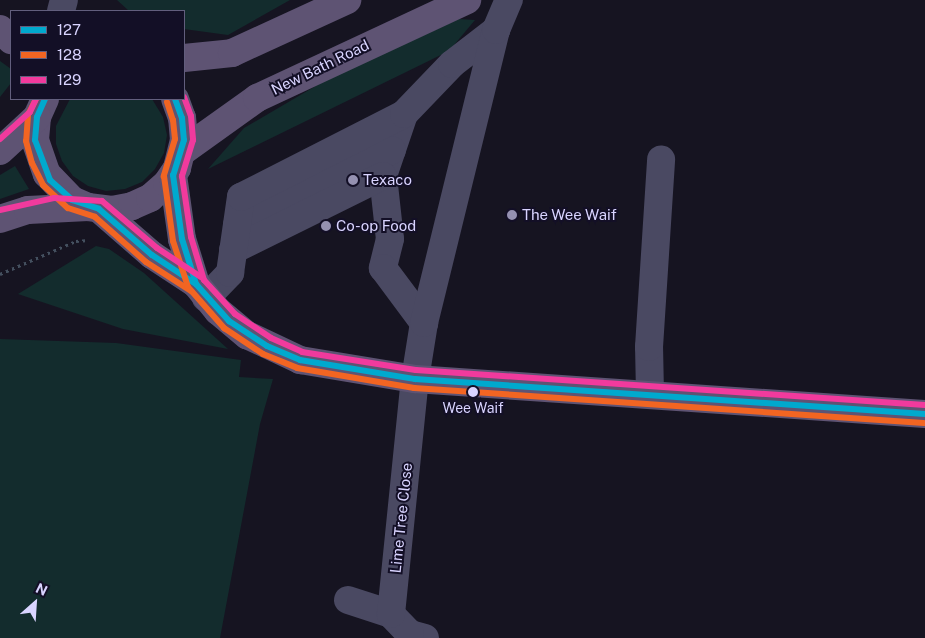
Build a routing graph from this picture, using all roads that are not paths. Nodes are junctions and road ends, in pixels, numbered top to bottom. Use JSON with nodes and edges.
{"nodes":[{"id":1,"x":467,"y":0,"type":"edge"},
{"id":2,"x":509,"y":0,"type":"edge"},
{"id":3,"x":342,"y":2,"type":"edge"},
{"id":4,"x":0,"y":29,"type":"edge"},
{"id":5,"x":496,"y":30,"type":"junction"},
{"id":6,"x":10,"y":39,"type":"edge"},
{"id":7,"x":185,"y":58,"type":"edge"},
{"id":8,"x":175,"y":100,"type":"edge"},
{"id":9,"x":41,"y":108,"type":"edge"},
{"id":10,"x":404,"y":114,"type":"junction"},
{"id":11,"x":0,"y":150,"type":"edge"},
{"id":12,"x":392,"y":150,"type":"junction"},
{"id":13,"x":661,"y":159,"type":"dead end"},
{"id":14,"x":178,"y":163,"type":"junction"},
{"id":15,"x":383,"y":176,"type":"junction"},
{"id":16,"x":93,"y":208,"type":"junction"},
{"id":17,"x":0,"y":218,"type":"edge"},
{"id":18,"x":235,"y":237,"type":"junction"},
{"id":19,"x":201,"y":291,"type":"junction"},
{"id":20,"x":424,"y":323,"type":"junction"},
{"id":21,"x":415,"y":379,"type":"junction"},
{"id":22,"x":650,"y":393,"type":"junction"},
{"id":23,"x":925,"y":414,"type":"edge"},
{"id":24,"x":348,"y":600,"type":"dead end"},
{"id":25,"x":391,"y":614,"type":"junction"},
{"id":26,"x":426,"y":638,"type":"edge"}],
"edges":[{"from":1,"to":14,"type":"main road","name":"New Bath Road"},
{"from":2,"to":5,"type":"street","name":"Lime Tree Close"},
{"from":3,"to":7,"type":"main road"},
{"from":4,"to":6,"type":"main road"},
{"from":5,"to":10,"type":"street"},
{"from":5,"to":20,"type":"street","name":"Lime Tree Close"},
{"from":8,"to":14,"type":"main road"},
{"from":9,"to":11,"type":"main road"},
{"from":9,"to":16,"type":"main road"},
{"from":10,"to":12,"type":"street"},
{"from":10,"to":18,"type":"street"},
{"from":12,"to":15,"type":"street"},
{"from":12,"to":18,"type":"street"},
{"from":13,"to":22,"type":"street"},
{"from":14,"to":16,"type":"main road","name":"New Bath Road"},
{"from":14,"to":19,"type":"main road"},
{"from":15,"to":18,"type":"street"},
{"from":15,"to":20,"type":"street"},
{"from":16,"to":17,"type":"main road","name":"New Bath Road"},
{"from":16,"to":19,"type":"main road"},
{"from":18,"to":19,"type":"street"},
{"from":19,"to":21,"type":"main road"},
{"from":20,"to":21,"type":"street","name":"Lime Tree Close"},
{"from":21,"to":22,"type":"main road"},
{"from":21,"to":25,"type":"street","name":"Lime Tree Close"},
{"from":22,"to":23,"type":"main road"},
{"from":24,"to":25,"type":"street"},
{"from":25,"to":26,"type":"street"}]}
